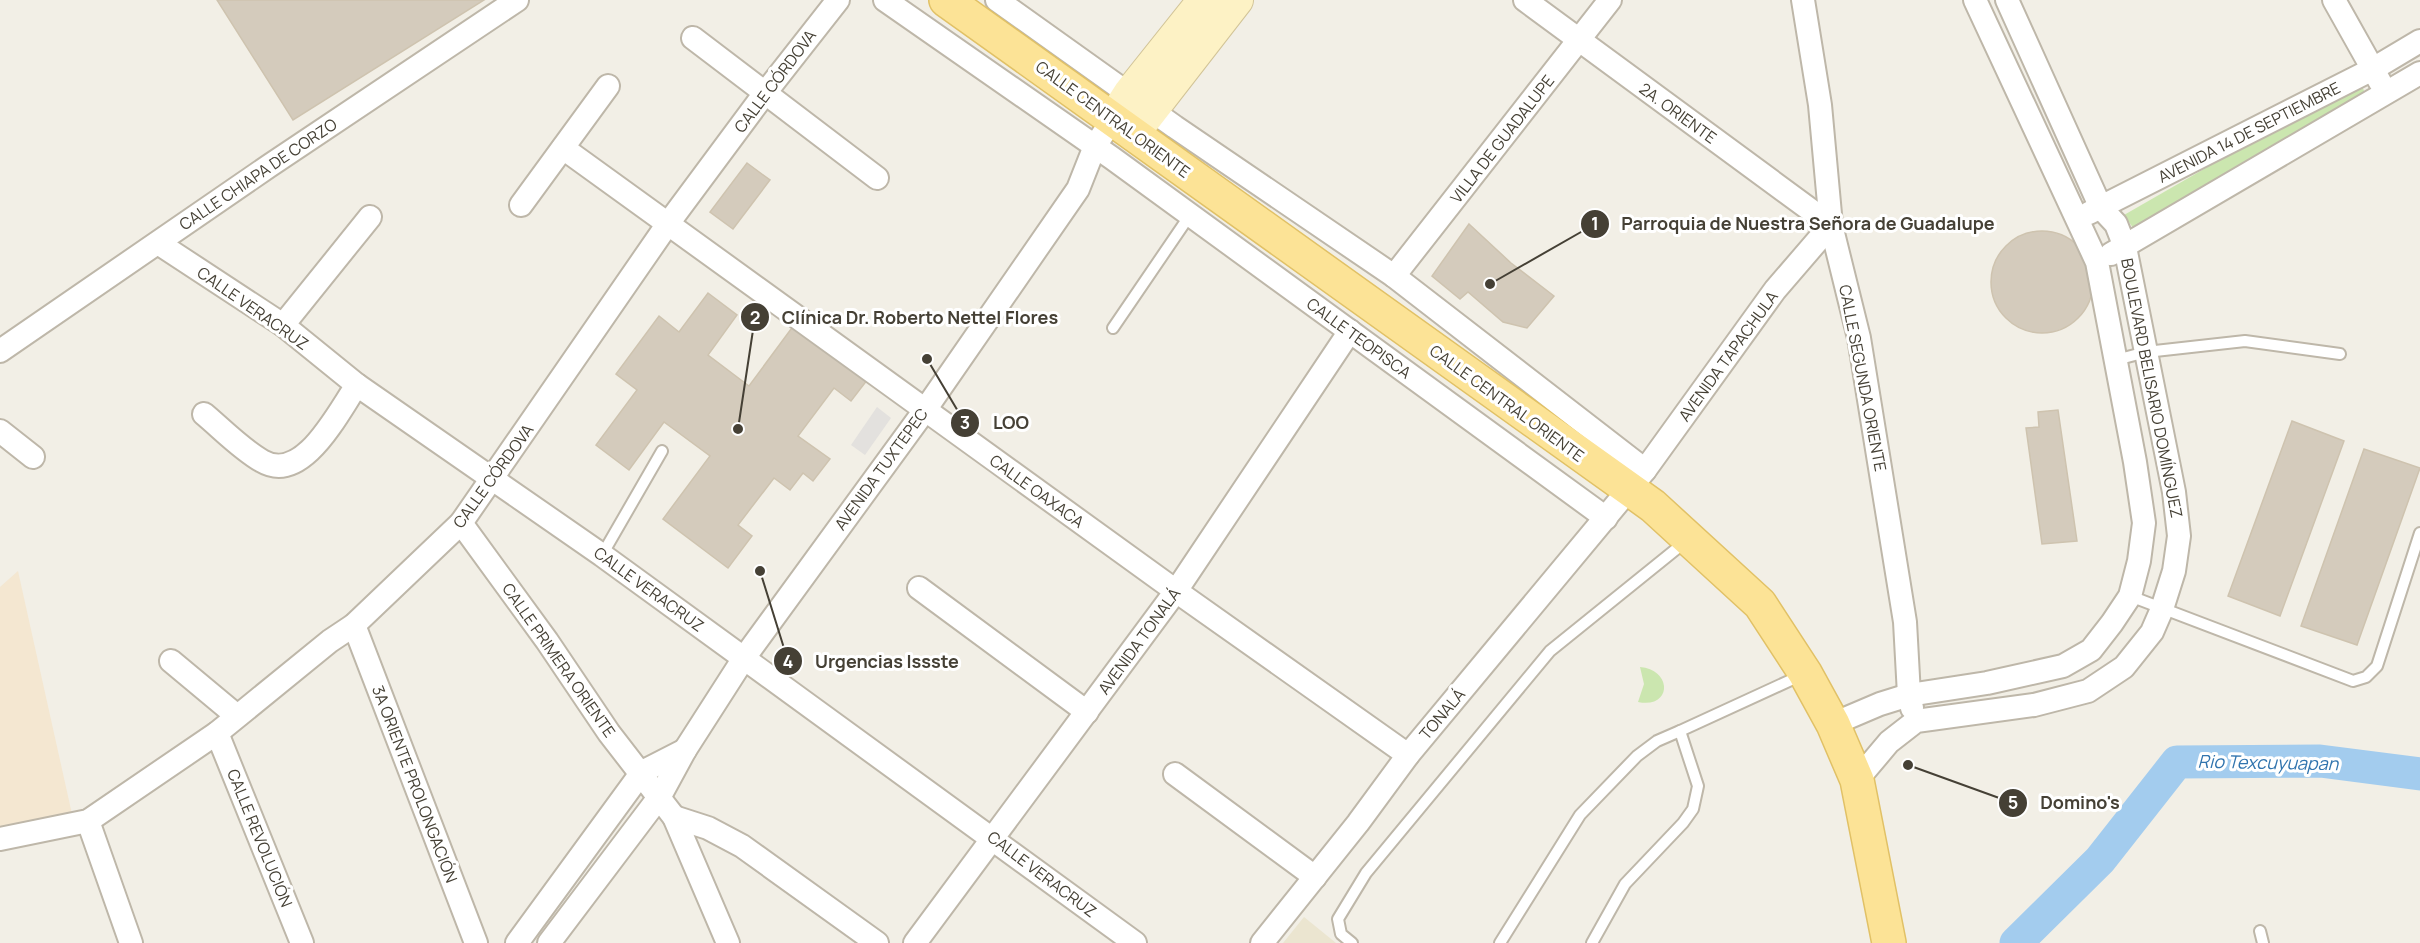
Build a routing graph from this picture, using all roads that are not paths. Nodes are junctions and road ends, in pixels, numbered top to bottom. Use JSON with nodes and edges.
{"nodes":[{"id":1,"x":517,"y":0,"type":"edge"},
{"id":2,"x":838,"y":0,"type":"edge"},
{"id":3,"x":885,"y":0,"type":"edge"},
{"id":4,"x":946,"y":0,"type":"edge"},
{"id":5,"x":998,"y":0,"type":"edge"},
{"id":6,"x":1204,"y":0,"type":"edge"},
{"id":7,"x":1237,"y":0,"type":"edge"},
{"id":8,"x":1525,"y":0,"type":"edge"},
{"id":9,"x":1610,"y":0,"type":"edge"},
{"id":10,"x":1803,"y":0,"type":"edge"},
{"id":11,"x":1976,"y":0,"type":"edge"},
{"id":12,"x":2007,"y":0,"type":"edge"},
{"id":13,"x":2334,"y":0,"type":"edge"},
{"id":14,"x":693,"y":38,"type":"dead end"},
{"id":15,"x":1579,"y":41,"type":"junction"},
{"id":16,"x":2420,"y":41,"type":"edge"},
{"id":17,"x":2373,"y":69,"type":"junction"},
{"id":18,"x":2420,"y":73,"type":"edge"},
{"id":19,"x":608,"y":86,"type":"dead end"},
{"id":20,"x":765,"y":93,"type":"junction"},
{"id":21,"x":2385,"y":94,"type":"junction"},
{"id":22,"x":1131,"y":114,"type":"junction"},
{"id":23,"x":563,"y":148,"type":"junction"},
{"id":24,"x":1103,"y":152,"type":"junction"},
{"id":25,"x":877,"y":178,"type":"dead end"},
{"id":26,"x":521,"y":205,"type":"dead end"},
{"id":27,"x":2102,"y":208,"type":"junction"},
{"id":28,"x":1190,"y":215,"type":"junction"},
{"id":29,"x":370,"y":217,"type":"dead end"},
{"id":30,"x":2075,"y":218,"type":"junction"},
{"id":31,"x":668,"y":225,"type":"junction"},
{"id":32,"x":1831,"y":225,"type":"junction"},
{"id":33,"x":158,"y":243,"type":"junction"},
{"id":34,"x":2124,"y":247,"type":"junction"},
{"id":35,"x":2097,"y":262,"type":"junction"},
{"id":36,"x":1394,"y":276,"type":"junction"},
{"id":37,"x":283,"y":325,"type":"junction"},
{"id":38,"x":1113,"y":328,"type":"dead end"},
{"id":39,"x":1350,"y":331,"type":"junction"},
{"id":40,"x":0,"y":351,"type":"edge"},
{"id":41,"x":2146,"y":352,"type":"junction"},
{"id":42,"x":2340,"y":354,"type":"dead end"},
{"id":43,"x":2116,"y":360,"type":"junction"},
{"id":44,"x":357,"y":385,"type":"junction"},
{"id":45,"x":925,"y":410,"type":"junction"},
{"id":46,"x":204,"y":414,"type":"dead end"},
{"id":47,"x":0,"y":432,"type":"edge"},
{"id":48,"x":662,"y":451,"type":"dead end"},
{"id":49,"x":33,"y":457,"type":"dead end"},
{"id":50,"x":2167,"y":457,"type":"junction"},
{"id":51,"x":2135,"y":462,"type":"junction"},
{"id":52,"x":494,"y":478,"type":"junction"},
{"id":53,"x":1637,"y":480,"type":"junction"},
{"id":54,"x":1606,"y":518,"type":"junction"},
{"id":55,"x":461,"y":524,"type":"junction"},
{"id":56,"x":2420,"y":533,"type":"edge"},
{"id":57,"x":1690,"y":538,"type":"junction"},
{"id":58,"x":602,"y":555,"type":"junction"},
{"id":59,"x":919,"y":588,"type":"dead end"},
{"id":60,"x":1176,"y":591,"type":"junction"},
{"id":61,"x":2130,"y":596,"type":"junction"},
{"id":62,"x":2162,"y":609,"type":"junction"},
{"id":63,"x":354,"y":624,"type":"junction"},
{"id":64,"x":744,"y":658,"type":"junction"},
{"id":65,"x":171,"y":661,"type":"dead end"},
{"id":66,"x":1805,"y":673,"type":"junction"},
{"id":67,"x":1909,"y":695,"type":"junction"},
{"id":68,"x":1087,"y":712,"type":"junction"},
{"id":69,"x":237,"y":716,"type":"junction"},
{"id":70,"x":1916,"y":721,"type":"junction"},
{"id":71,"x":1833,"y":724,"type":"junction"},
{"id":72,"x":1680,"y":731,"type":"junction"},
{"id":73,"x":217,"y":733,"type":"junction"},
{"id":74,"x":685,"y":750,"type":"junction"},
{"id":75,"x":1408,"y":755,"type":"junction"},
{"id":76,"x":642,"y":772,"type":"junction"},
{"id":77,"x":1175,"y":774,"type":"dead end"},
{"id":78,"x":1857,"y":780,"type":"junction"},
{"id":79,"x":660,"y":796,"type":"junction"},
{"id":80,"x":674,"y":817,"type":"junction"},
{"id":81,"x":88,"y":821,"type":"junction"},
{"id":82,"x":993,"y":838,"type":"junction"},
{"id":83,"x":0,"y":839,"type":"edge"},
{"id":84,"x":1315,"y":877,"type":"junction"},
{"id":85,"x":2260,"y":931,"type":"dead end"},
{"id":86,"x":131,"y":943,"type":"edge"},
{"id":87,"x":302,"y":943,"type":"edge"},
{"id":88,"x":476,"y":943,"type":"edge"},
{"id":89,"x":517,"y":943,"type":"edge"},
{"id":90,"x":549,"y":943,"type":"edge"},
{"id":91,"x":728,"y":943,"type":"edge"},
{"id":92,"x":877,"y":943,"type":"edge"},
{"id":93,"x":915,"y":943,"type":"edge"},
{"id":94,"x":1135,"y":943,"type":"edge"},
{"id":95,"x":1262,"y":943,"type":"edge"},
{"id":96,"x":1352,"y":943,"type":"edge"},
{"id":97,"x":1500,"y":943,"type":"edge"},
{"id":98,"x":1592,"y":943,"type":"edge"},
{"id":99,"x":1889,"y":943,"type":"edge"},
{"id":100,"x":2263,"y":943,"type":"edge"}],
"edges":[{"from":1,"to":33,"type":"street","name":"CALLE CHIAPA DE CORZO"},
{"from":2,"to":20,"type":"street","name":"CALLE CÓRDOVA"},
{"from":3,"to":24,"type":"street","name":"CALLE TEOPISCA"},
{"from":4,"to":22,"type":"main road","name":"CALLE CENTRAL ORIENTE"},
{"from":5,"to":22,"type":"street"},
{"from":6,"to":22,"type":"main road"},
{"from":7,"to":22,"type":"main road"},
{"from":8,"to":15,"type":"street","name":"2A. ORIENTE"},
{"from":9,"to":15,"type":"street","name":"VILLA DE GUADALUPE"},
{"from":10,"to":32,"type":"street","name":"CALLE SEGUNDA ORIENTE"},
{"from":11,"to":30,"type":"street","name":"BOULEVARD BELISARIO DOMÍNGUEZ"},
{"from":12,"to":27,"type":"street","name":"BOULEVARD BELISARIO DOMÍNGUEZ"},
{"from":13,"to":17,"type":"street"},
{"from":14,"to":20,"type":"street"},
{"from":15,"to":32,"type":"street","name":"2A. ORIENTE"},
{"from":15,"to":36,"type":"street","name":"VILLA DE GUADALUPE"},
{"from":16,"to":17,"type":"street","name":"AVENIDA 14 DE SEPTIEMBRE"},
{"from":17,"to":21,"type":"street"},
{"from":17,"to":27,"type":"street","name":"AVENIDA 14 DE SEPTIEMBRE"},
{"from":18,"to":21,"type":"street","name":"AVENIDA 14 DE SEPTIEMBRE"},
{"from":19,"to":23,"type":"street"},
{"from":20,"to":25,"type":"street"},
{"from":20,"to":31,"type":"street","name":"CALLE CÓRDOVA"},
{"from":21,"to":34,"type":"street","name":"AVENIDA 14 DE SEPTIEMBRE"},
{"from":22,"to":24,"type":"street","name":"AVENIDA TUXTEPEC"},
{"from":22,"to":36,"type":"street"},
{"from":22,"to":53,"type":"main road","name":"CALLE CENTRAL ORIENTE"},
{"from":23,"to":26,"type":"street"},
{"from":23,"to":31,"type":"street","name":"CALLE OAXACA"},
{"from":24,"to":28,"type":"street","name":"CALLE TEOPISCA"},
{"from":24,"to":45,"type":"street","name":"AVENIDA TUXTEPEC"},
{"from":27,"to":30,"type":"street","name":"AVENIDA 14 DE SEPTIEMBRE"},
{"from":27,"to":34,"type":"street","name":"BOULEVARD BELISARIO DOMÍNGUEZ"},
{"from":28,"to":38,"type":"lane"},
{"from":28,"to":39,"type":"street","name":"CALLE TEOPISCA"},
{"from":29,"to":37,"type":"street"},
{"from":30,"to":35,"type":"street","name":"BOULEVARD BELISARIO DOMÍNGUEZ"},
{"from":31,"to":45,"type":"street","name":"CALLE OAXACA"},
{"from":31,"to":52,"type":"street","name":"CALLE CÓRDOVA"},
{"from":32,"to":53,"type":"street","name":"AVENIDA TAPACHULA"},
{"from":32,"to":67,"type":"street","name":"CALLE SEGUNDA ORIENTE"},
{"from":33,"to":37,"type":"street","name":"CALLE VERACRUZ"},
{"from":33,"to":40,"type":"street","name":"CALLE CHIAPA DE CORZO"},
{"from":34,"to":35,"type":"street","name":"AVENIDA 14 DE SEPTIEMBRE"},
{"from":34,"to":41,"type":"street","name":"BOULEVARD BELISARIO DOMÍNGUEZ"},
{"from":35,"to":43,"type":"street","name":"BOULEVARD BELISARIO DOMÍNGUEZ"},
{"from":36,"to":53,"type":"street"},
{"from":37,"to":44,"type":"street","name":"CALLE VERACRUZ"},
{"from":39,"to":54,"type":"street","name":"CALLE TEOPISCA"},
{"from":39,"to":60,"type":"street","name":"AVENIDA TONALÁ"},
{"from":41,"to":42,"type":"lane"},
{"from":41,"to":43,"type":"lane"},
{"from":41,"to":50,"type":"street","name":"BOULEVARD BELISARIO DOMÍNGUEZ"},
{"from":43,"to":51,"type":"street","name":"BOULEVARD BELISARIO DOMÍNGUEZ"},
{"from":44,"to":46,"type":"street"},
{"from":44,"to":52,"type":"street","name":"CALLE VERACRUZ"},
{"from":45,"to":60,"type":"street","name":"CALLE OAXACA"},
{"from":45,"to":64,"type":"street","name":"AVENIDA TUXTEPEC"},
{"from":47,"to":49,"type":"street"},
{"from":48,"to":58,"type":"lane"},
{"from":50,"to":51,"type":"street"},
{"from":50,"to":62,"type":"street","name":"BOULEVARD BELISARIO DOMÍNGUEZ"},
{"from":51,"to":61,"type":"street","name":"BOULEVARD BELISARIO DOMÍNGUEZ"},
{"from":52,"to":55,"type":"street","name":"CALLE CÓRDOVA"},
{"from":52,"to":58,"type":"street","name":"CALLE VERACRUZ"},
{"from":53,"to":54,"type":"street","name":"TONALÁ"},
{"from":53,"to":57,"type":"main road","name":"CALLE CENTRAL ORIENTE"},
{"from":54,"to":75,"type":"street","name":"TONALÁ"},
{"from":55,"to":63,"type":"street","name":"CALLE CÓRDOVA"},
{"from":55,"to":76,"type":"street","name":"CALLE PRIMERA ORIENTE"},
{"from":56,"to":62,"type":"lane"},
{"from":57,"to":66,"type":"main road","name":"CALLE CENTRAL ORIENTE"},
{"from":57,"to":96,"type":"lane"},
{"from":58,"to":64,"type":"street","name":"CALLE VERACRUZ"},
{"from":59,"to":68,"type":"street"},
{"from":60,"to":68,"type":"street","name":"AVENIDA TONALÁ"},
{"from":60,"to":75,"type":"street","name":"CALLE OAXACA"},
{"from":61,"to":62,"type":"lane"},
{"from":61,"to":67,"type":"street","name":"BOULEVARD BELISARIO DOMÍNGUEZ"},
{"from":62,"to":70,"type":"street","name":"BOULEVARD BELISARIO DOMÍNGUEZ"},
{"from":63,"to":69,"type":"street","name":"CALLE CÓRDOVA"},
{"from":63,"to":88,"type":"street","name":"3A ORIENTE PROLONGACIÓN"},
{"from":64,"to":74,"type":"street","name":"AVENIDA TUXTEPEC"},
{"from":64,"to":82,"type":"street","name":"CALLE VERACRUZ"},
{"from":65,"to":69,"type":"street"},
{"from":66,"to":71,"type":"main road","name":"CALLE CENTRAL ORIENTE"},
{"from":66,"to":72,"type":"lane"},
{"from":67,"to":70,"type":"street","name":"CALLE SEGUNDA ORIENTE"},
{"from":67,"to":71,"type":"street","name":"BOULEVARD BELISARIO DOMÍNGUEZ"},
{"from":68,"to":82,"type":"street","name":"AVENIDA TONALÁ"},
{"from":69,"to":73,"type":"street","name":"CALLE CÓRDOVA"},
{"from":70,"to":78,"type":"street"},
{"from":71,"to":78,"type":"main road","name":"CALLE CENTRAL ORIENTE"},
{"from":72,"to":97,"type":"lane"},
{"from":72,"to":98,"type":"lane"},
{"from":73,"to":81,"type":"street","name":"CALLE CÓRDOVA"},
{"from":73,"to":87,"type":"street","name":"CALLE REVOLUCIÓN"},
{"from":74,"to":76,"type":"street"},
{"from":74,"to":79,"type":"street","name":"AVENIDA TUXTEPEC"},
{"from":75,"to":84,"type":"street","name":"TONALÁ"},
{"from":76,"to":79,"type":"street","name":"CALLE PRIMERA ORIENTE"},
{"from":76,"to":89,"type":"street"},
{"from":77,"to":84,"type":"street"},
{"from":78,"to":99,"type":"main road","name":"CALLE CENTRAL ORIENTE"},
{"from":79,"to":80,"type":"street","name":"CALLE PRIMERA ORIENTE"},
{"from":79,"to":90,"type":"street","name":"AVENIDA TUXTEPEC"},
{"from":80,"to":91,"type":"street","name":"CALLE PRIMERA ORIENTE"},
{"from":80,"to":92,"type":"street"},
{"from":81,"to":83,"type":"street","name":"CALLE CÓRDOVA"},
{"from":81,"to":86,"type":"street"},
{"from":82,"to":93,"type":"street","name":"AVENIDA TONALÁ"},
{"from":82,"to":94,"type":"street","name":"CALLE VERACRUZ"},
{"from":84,"to":95,"type":"street","name":"TONALÁ"},
{"from":85,"to":100,"type":"lane"}]}
